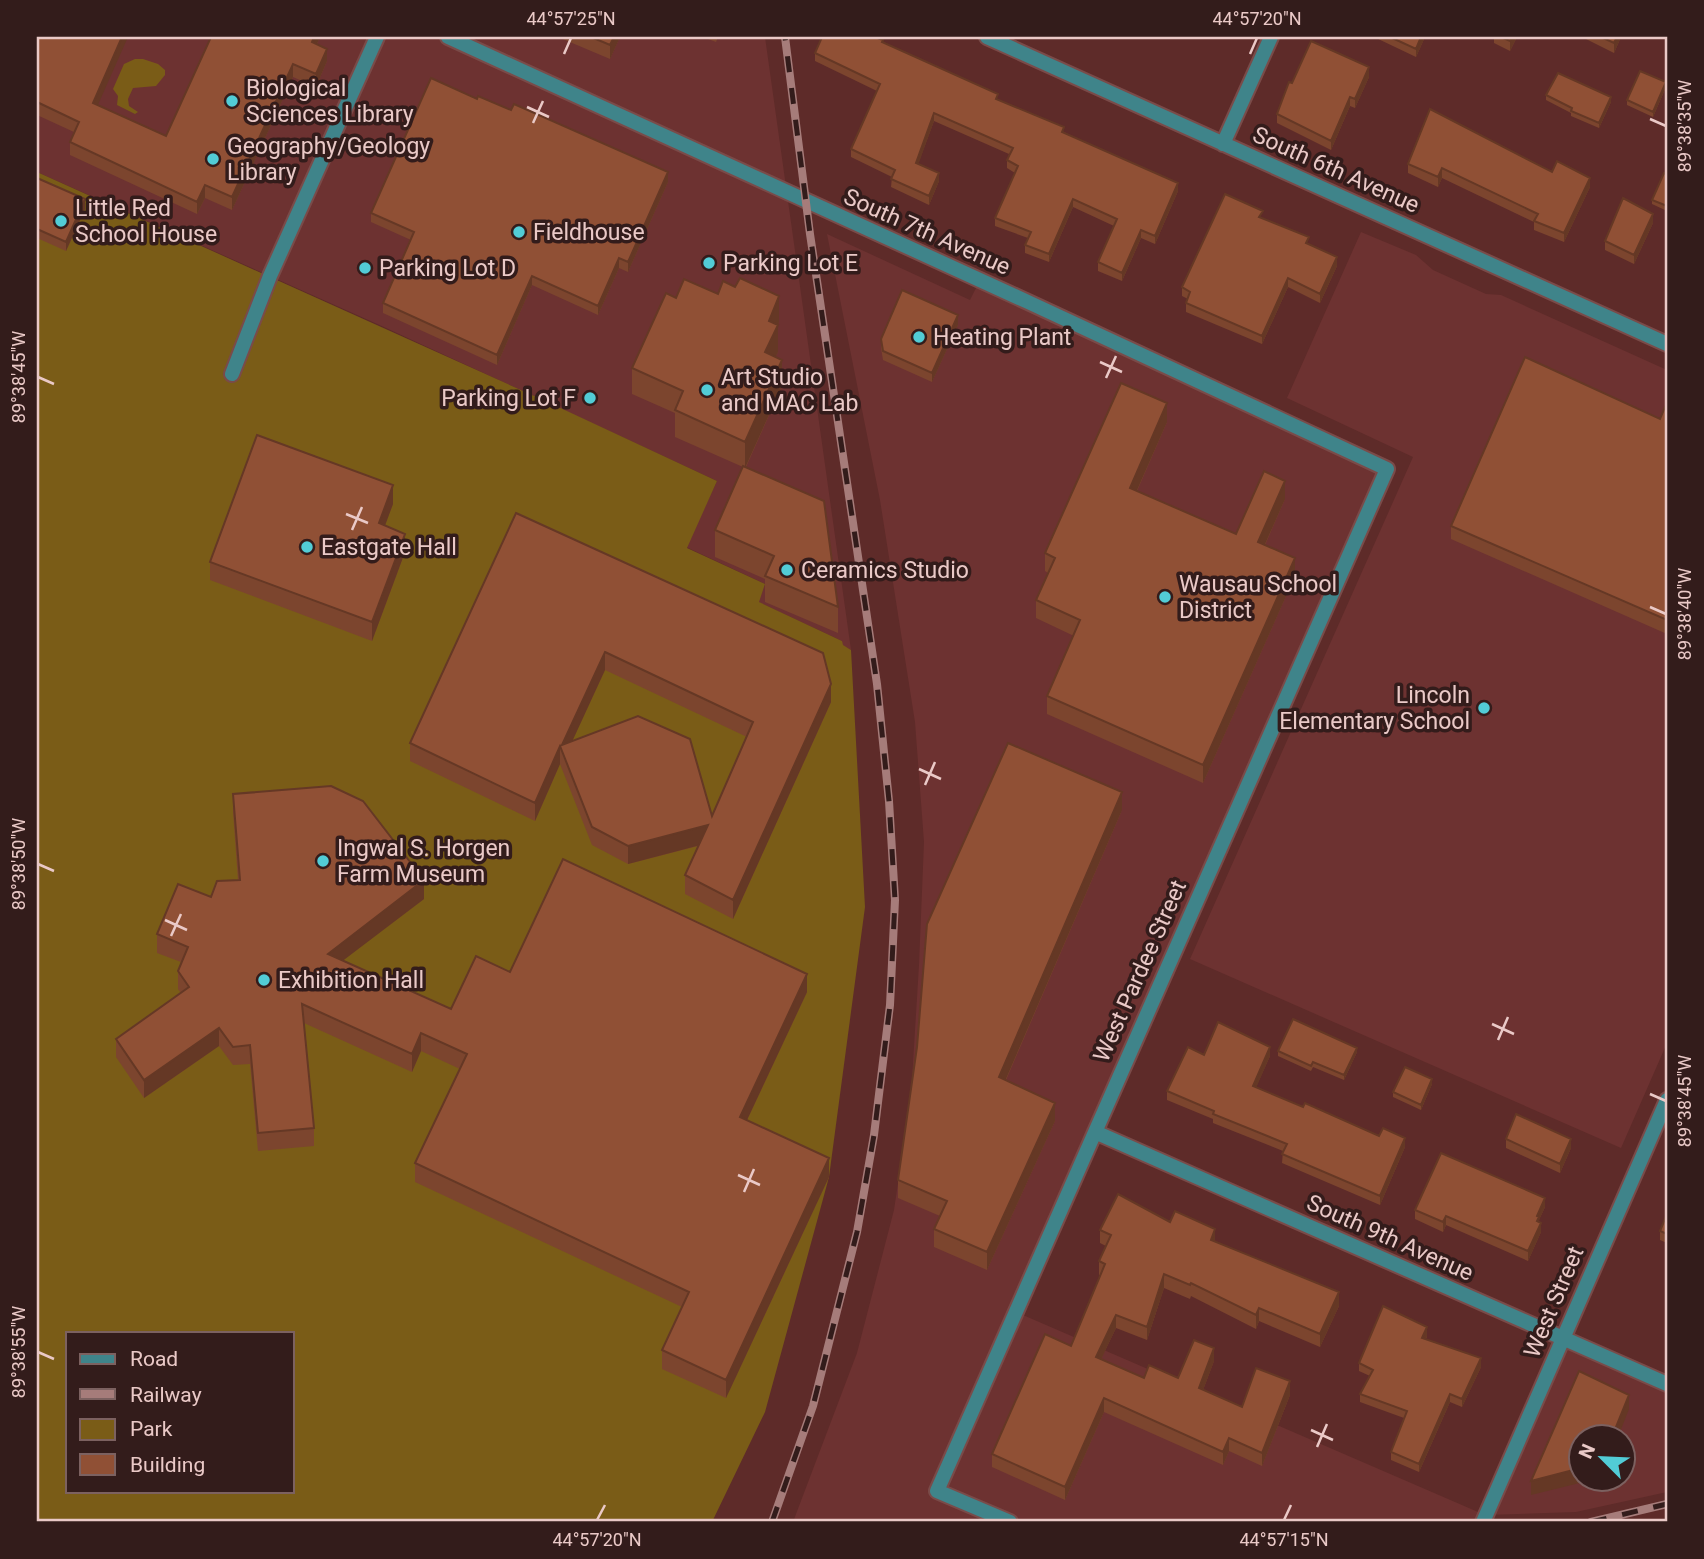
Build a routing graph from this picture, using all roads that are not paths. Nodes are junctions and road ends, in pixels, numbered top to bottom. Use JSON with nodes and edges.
{"nodes":[{"id":1,"x":377,"y":37,"type":"edge"},
{"id":2,"x":448,"y":37,"type":"edge"},
{"id":3,"x":987,"y":37,"type":"edge"},
{"id":4,"x":1271,"y":37,"type":"edge"},
{"id":5,"x":1223,"y":144,"type":"junction"},
{"id":6,"x":1667,"y":344,"type":"edge"},
{"id":7,"x":232,"y":374,"type":"dead end"},
{"id":8,"x":1387,"y":470,"type":"joint"},
{"id":9,"x":1667,"y":1100,"type":"edge"},
{"id":10,"x":1095,"y":1132,"type":"junction"},
{"id":11,"x":1562,"y":1339,"type":"junction"},
{"id":12,"x":1667,"y":1384,"type":"edge"},
{"id":13,"x":1010,"y":1522,"type":"edge"},
{"id":14,"x":1483,"y":1522,"type":"edge"}],
"edges":[{"from":1,"to":7,"type":"street"},
{"from":2,"to":8,"type":"street","name":"South 7th Avenue"},
{"from":3,"to":5,"type":"street","name":"South 6th Avenue"},
{"from":4,"to":5,"type":"street"},
{"from":5,"to":6,"type":"street","name":"South 6th Avenue"},
{"from":8,"to":10,"type":"street","name":"West Pardee Street"},
{"from":9,"to":11,"type":"street","name":"West Street"},
{"from":10,"to":11,"type":"street","name":"South 9th Avenue"},
{"from":10,"to":13,"type":"street","name":"West Pardee Street"},
{"from":11,"to":12,"type":"street","name":"South 9th Avenue"},
{"from":11,"to":14,"type":"street","name":"West Street"}]}
